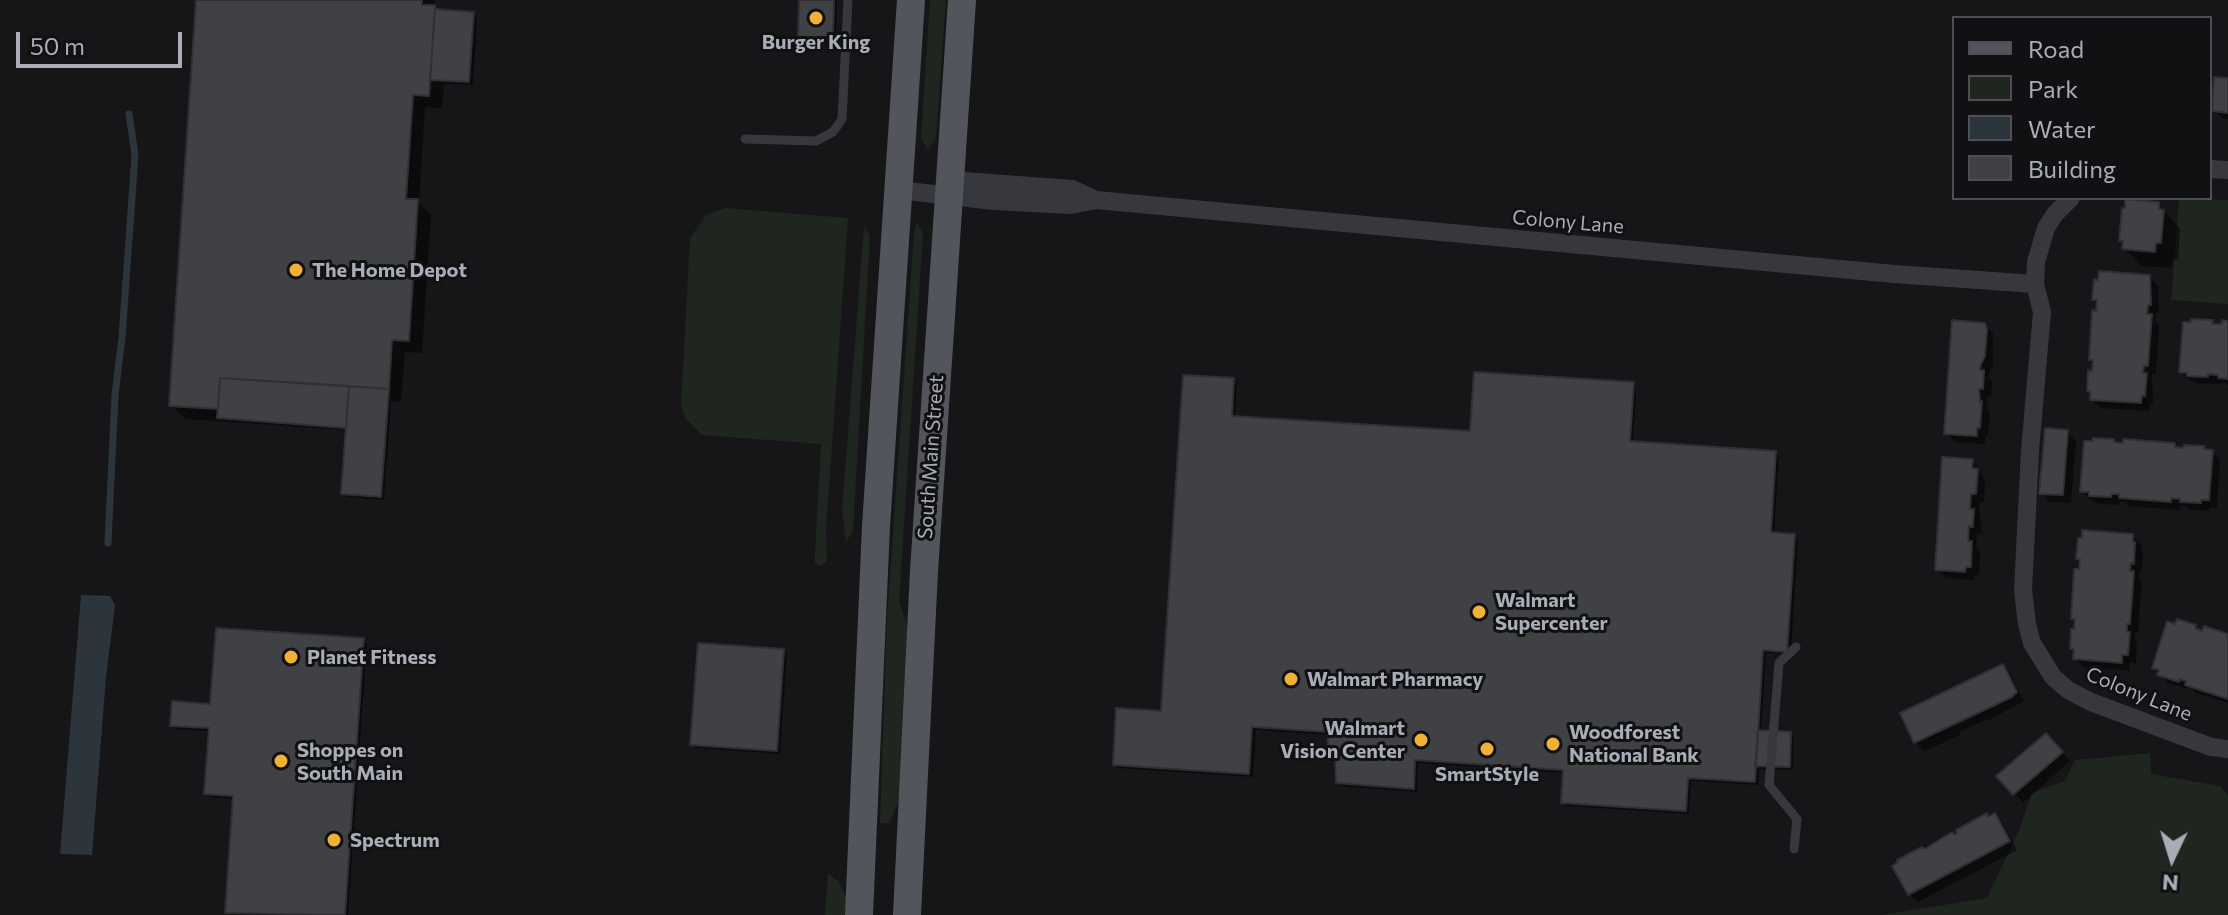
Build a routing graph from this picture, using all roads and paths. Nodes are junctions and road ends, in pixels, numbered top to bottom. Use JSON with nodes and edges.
{"nodes":[{"id":1,"x":848,"y":0,"type":"edge"},
{"id":2,"x":911,"y":0,"type":"edge"},
{"id":3,"x":962,"y":0,"type":"edge"},
{"id":4,"x":745,"y":139,"type":"dead end"},
{"id":5,"x":949,"y":187,"type":"junction"},
{"id":6,"x":899,"y":190,"type":"junction"},
{"id":7,"x":2069,"y":200,"type":"edge"},
{"id":8,"x":2035,"y":284,"type":"junction"},
{"id":9,"x":1796,"y":647,"type":"dead end"},
{"id":10,"x":2228,"y":749,"type":"edge"},
{"id":11,"x":1794,"y":849,"type":"dead end"},
{"id":12,"x":859,"y":915,"type":"edge"},
{"id":13,"x":907,"y":915,"type":"edge"}],
"edges":[{"from":1,"to":4,"type":"lane"},
{"from":2,"to":6,"type":"main road"},
{"from":3,"to":5,"type":"main road","name":"South Main Street"},
{"from":5,"to":6,"type":"street","name":"Colony Lane"},
{"from":5,"to":8,"type":"street","name":"Colony Lane"},
{"from":5,"to":13,"type":"main road","name":"South Main Street"},
{"from":6,"to":12,"type":"main road"},
{"from":7,"to":8,"type":"street","name":"Colony Lane"},
{"from":8,"to":10,"type":"street","name":"Colony Lane"},
{"from":9,"to":11,"type":"lane"}]}
